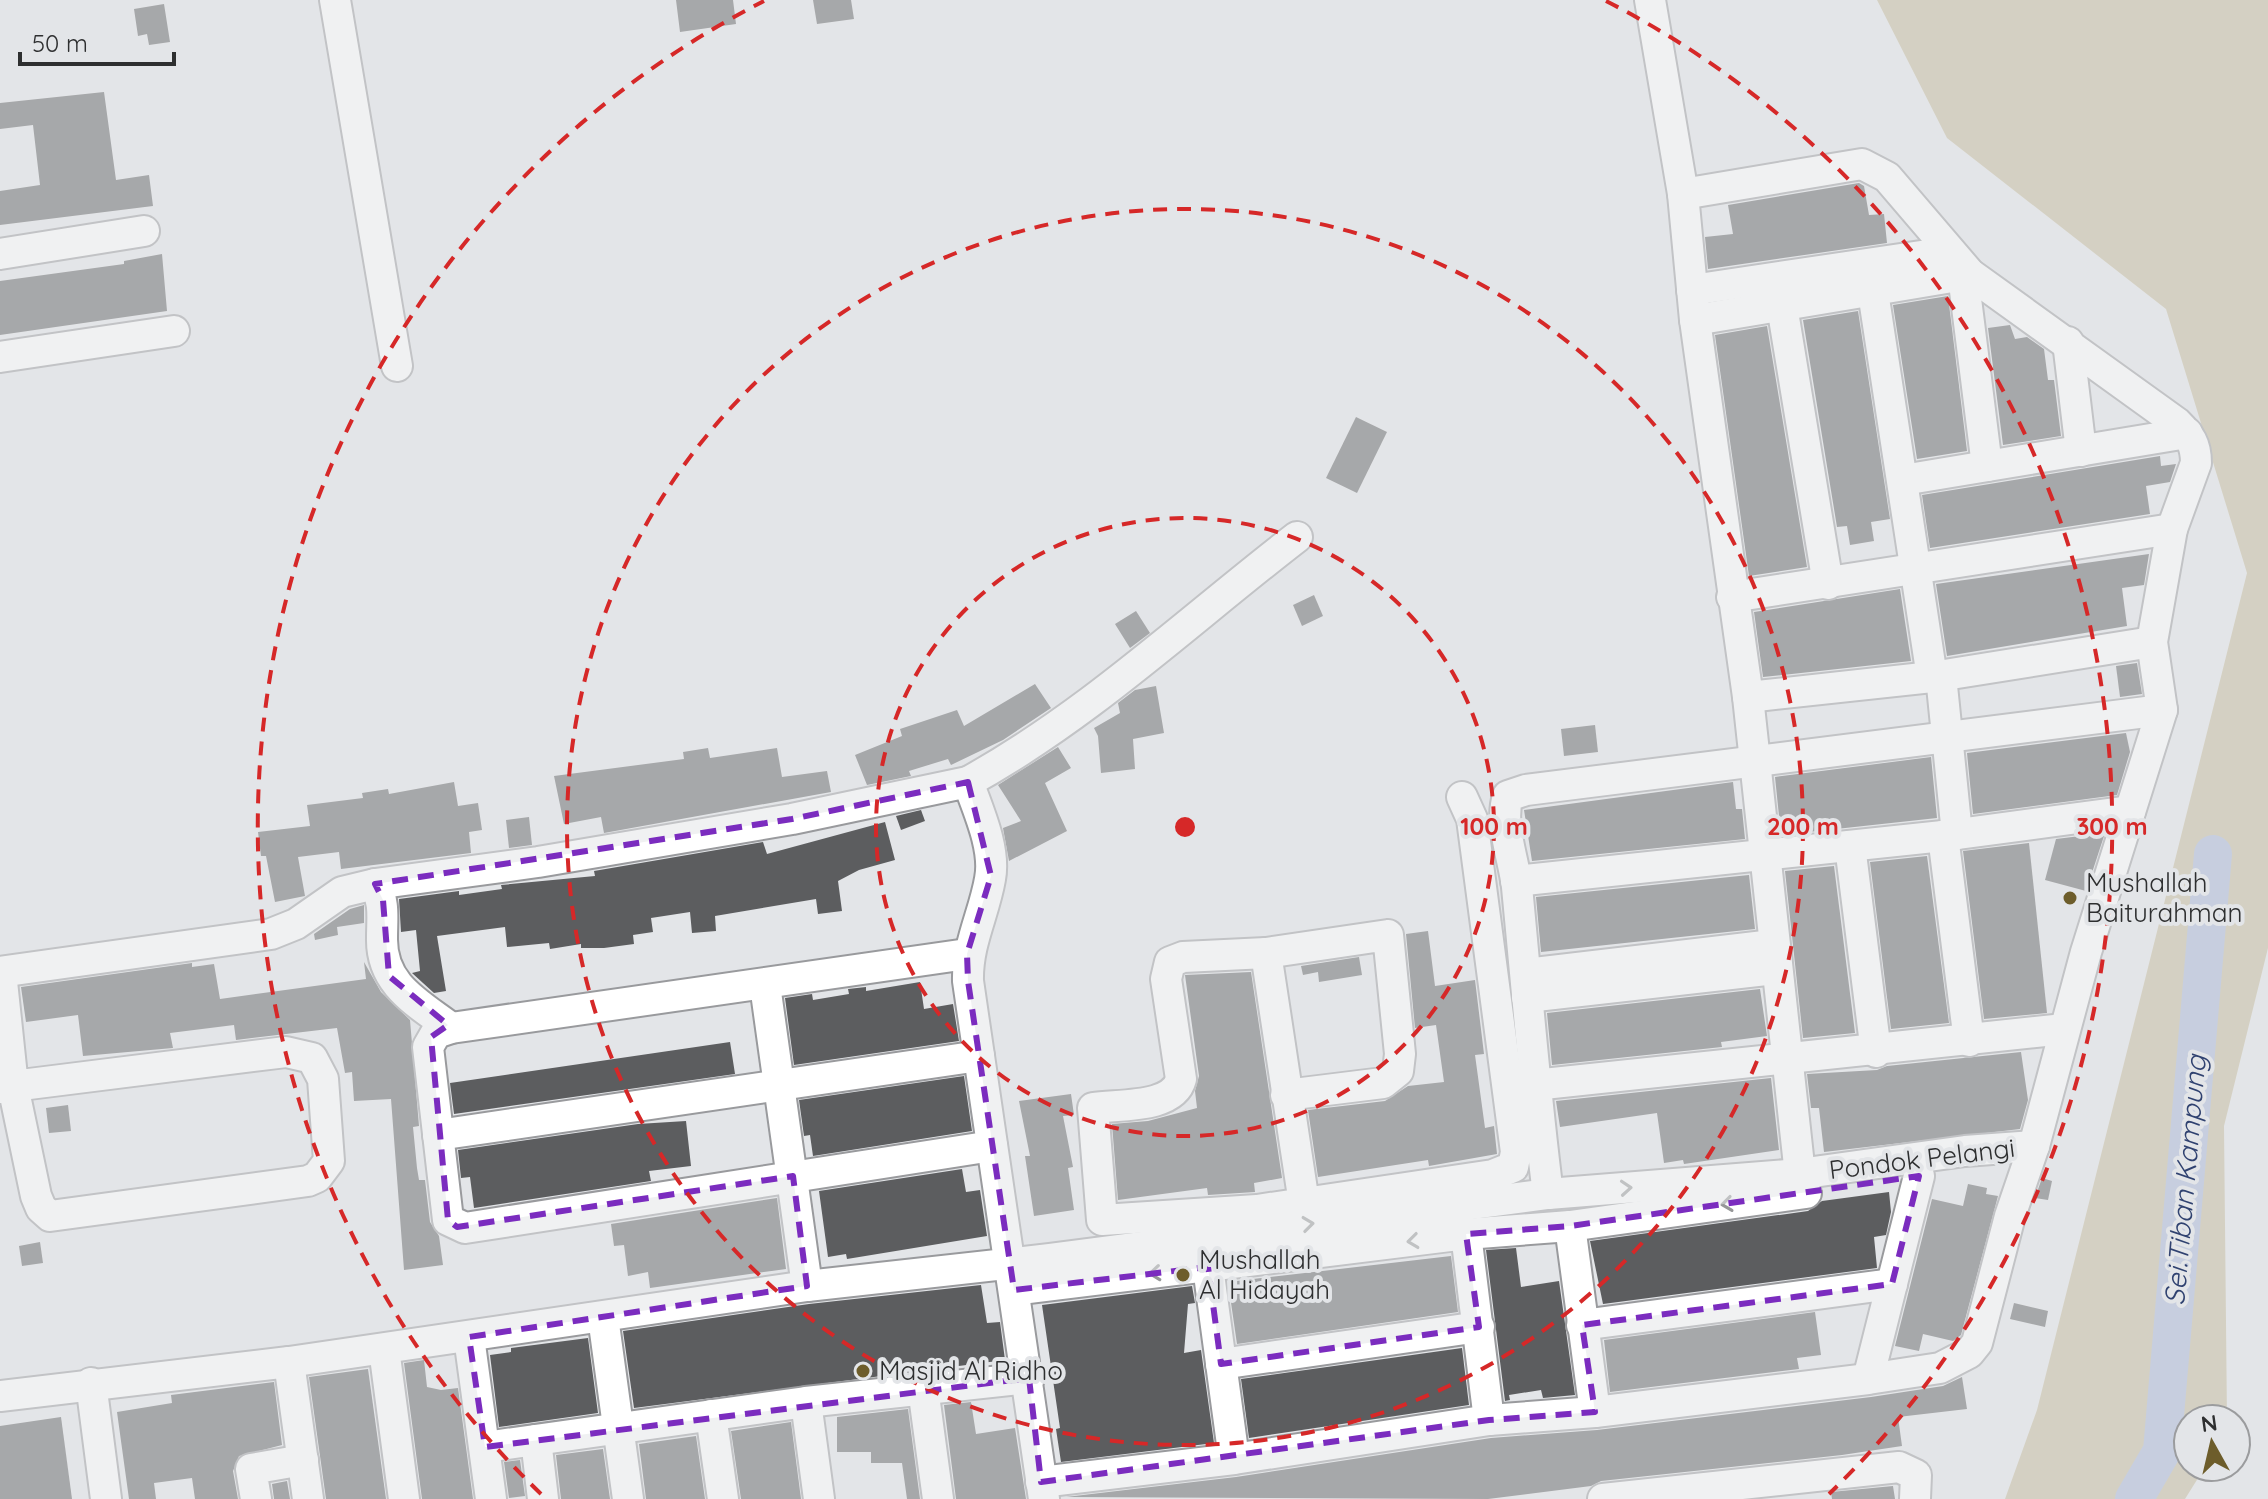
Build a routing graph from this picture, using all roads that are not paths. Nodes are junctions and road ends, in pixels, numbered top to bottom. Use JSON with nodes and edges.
{"nodes":[{"id":1,"x":335,"y":0,"type":"edge"},
{"id":2,"x":1650,"y":0,"type":"edge"},
{"id":3,"x":1683,"y":194,"type":"junction"},
{"id":4,"x":144,"y":231,"type":"dead end"},
{"id":5,"x":0,"y":254,"type":"edge"},
{"id":6,"x":1961,"y":267,"type":"junction"},
{"id":7,"x":1692,"y":290,"type":"junction"},
{"id":8,"x":1873,"y":292,"type":"junction"},
{"id":9,"x":1782,"y":306,"type":"junction"},
{"id":10,"x":1695,"y":320,"type":"junction"},
{"id":11,"x":174,"y":331,"type":"dead end"},
{"id":12,"x":2068,"y":342,"type":"junction"},
{"id":13,"x":0,"y":357,"type":"edge"},
{"id":14,"x":397,"y":366,"type":"dead end"},
{"id":15,"x":2187,"y":433,"type":"junction"},
{"id":16,"x":2081,"y":451,"type":"junction"},
{"id":17,"x":1987,"y":466,"type":"junction"},
{"id":18,"x":1903,"y":480,"type":"junction"},
{"id":19,"x":2172,"y":529,"type":"junction"},
{"id":20,"x":1297,"y":537,"type":"dead end"},
{"id":21,"x":1915,"y":569,"type":"junction"},
{"id":22,"x":1828,"y":584,"type":"junction"},
{"id":23,"x":1732,"y":597,"type":"junction"},
{"id":24,"x":2152,"y":642,"type":"junction"},
{"id":25,"x":1937,"y":676,"type":"junction"},
{"id":26,"x":1748,"y":697,"type":"junction"},
{"id":27,"x":2162,"y":710,"type":"junction"},
{"id":28,"x":1948,"y":737,"type":"junction"},
{"id":29,"x":1753,"y":763,"type":"junction"},
{"id":30,"x":968,"y":782,"type":"junction"},
{"id":31,"x":1462,"y":797,"type":"dead end"},
{"id":32,"x":2130,"y":811,"type":"junction"},
{"id":33,"x":1950,"y":835,"type":"junction"},
{"id":34,"x":1850,"y":846,"type":"junction"},
{"id":35,"x":1765,"y":853,"type":"junction"},
{"id":36,"x":1516,"y":881,"type":"junction"},
{"id":37,"x":375,"y":884,"type":"junction"},
{"id":38,"x":1266,"y":953,"type":"junction"},
{"id":39,"x":967,"y":954,"type":"junction"},
{"id":40,"x":1774,"y":957,"type":"junction"},
{"id":41,"x":1,"y":972,"type":"edge"},
{"id":42,"x":765,"y":985,"type":"junction"},
{"id":43,"x":1526,"y":985,"type":"junction"},
{"id":44,"x":3,"y":1022,"type":"edge"},
{"id":45,"x":451,"y":1028,"type":"junction"},
{"id":46,"x":2064,"y":1029,"type":"junction"},
{"id":47,"x":1969,"y":1041,"type":"junction"},
{"id":48,"x":1876,"y":1052,"type":"junction"},
{"id":49,"x":979,"y":1056,"type":"junction"},
{"id":50,"x":1786,"y":1059,"type":"junction"},
{"id":51,"x":1534,"y":1085,"type":"junction"},
{"id":52,"x":7,"y":1087,"type":"edge"},
{"id":53,"x":782,"y":1087,"type":"junction"},
{"id":54,"x":1286,"y":1095,"type":"junction"},
{"id":55,"x":438,"y":1135,"type":"junction"},
{"id":56,"x":992,"y":1146,"type":"junction"},
{"id":57,"x":2030,"y":1155,"type":"junction"},
{"id":58,"x":793,"y":1176,"type":"junction"},
{"id":59,"x":1919,"y":1176,"type":"junction"},
{"id":60,"x":1801,"y":1184,"type":"junction"},
{"id":61,"x":1552,"y":1194,"type":"junction"},
{"id":62,"x":1304,"y":1203,"type":"junction"},
{"id":63,"x":1259,"y":1220,"type":"junction"},
{"id":64,"x":1566,"y":1227,"type":"junction"},
{"id":65,"x":1466,"y":1234,"type":"junction"},
{"id":66,"x":1208,"y":1267,"type":"junction"},
{"id":67,"x":1011,"y":1277,"type":"junction"},
{"id":68,"x":1892,"y":1284,"type":"junction"},
{"id":69,"x":807,"y":1286,"type":"junction"},
{"id":70,"x":603,"y":1317,"type":"junction"},
{"id":71,"x":1582,"y":1325,"type":"junction"},
{"id":72,"x":1479,"y":1327,"type":"junction"},
{"id":73,"x":469,"y":1337,"type":"junction"},
{"id":74,"x":384,"y":1349,"type":"junction"},
{"id":75,"x":289,"y":1362,"type":"junction"},
{"id":76,"x":1221,"y":1364,"type":"junction"},
{"id":77,"x":1029,"y":1378,"type":"junction"},
{"id":78,"x":1868,"y":1379,"type":"junction"},
{"id":79,"x":91,"y":1383,"type":"junction"},
{"id":80,"x":923,"y":1388,"type":"junction"},
{"id":81,"x":0,"y":1396,"type":"edge"},
{"id":82,"x":806,"y":1402,"type":"junction"},
{"id":83,"x":1595,"y":1412,"type":"junction"},
{"id":84,"x":711,"y":1415,"type":"junction"},
{"id":85,"x":1489,"y":1420,"type":"junction"},
{"id":86,"x":618,"y":1427,"type":"junction"},
{"id":87,"x":536,"y":1440,"type":"junction"},
{"id":88,"x":485,"y":1447,"type":"junction"},
{"id":89,"x":1234,"y":1459,"type":"junction"},
{"id":90,"x":303,"y":1460,"type":"junction"},
{"id":91,"x":1043,"y":1490,"type":"edge"},
{"id":92,"x":1661,"y":1495,"type":"edge"},
{"id":93,"x":106,"y":1499,"type":"edge"},
{"id":94,"x":256,"y":1499,"type":"edge"},
{"id":95,"x":308,"y":1499,"type":"edge"},
{"id":96,"x":404,"y":1499,"type":"edge"},
{"id":97,"x":491,"y":1499,"type":"edge"},
{"id":98,"x":543,"y":1499,"type":"edge"},
{"id":99,"x":628,"y":1499,"type":"edge"},
{"id":100,"x":723,"y":1499,"type":"edge"},
{"id":101,"x":819,"y":1499,"type":"edge"},
{"id":102,"x":938,"y":1499,"type":"edge"},
{"id":103,"x":1603,"y":1499,"type":"edge"},
{"id":104,"x":1915,"y":1499,"type":"edge"}],
"edges":[{"from":1,"to":14,"type":"street"},
{"from":2,"to":3,"type":"street"},
{"from":3,"to":6,"type":"street"},
{"from":3,"to":7,"type":"street"},
{"from":4,"to":5,"type":"street"},
{"from":6,"to":7,"type":"street"},
{"from":6,"to":8,"type":"street"},
{"from":6,"to":12,"type":"street"},
{"from":6,"to":17,"type":"street"},
{"from":7,"to":10,"type":"street"},
{"from":8,"to":9,"type":"street"},
{"from":8,"to":18,"type":"street"},
{"from":9,"to":10,"type":"street"},
{"from":9,"to":22,"type":"street"},
{"from":10,"to":23,"type":"street"},
{"from":11,"to":13,"type":"street"},
{"from":12,"to":15,"type":"street"},
{"from":12,"to":16,"type":"street"},
{"from":15,"to":16,"type":"street"},
{"from":15,"to":19,"type":"street"},
{"from":16,"to":17,"type":"street"},
{"from":17,"to":18,"type":"street"},
{"from":18,"to":21,"type":"street"},
{"from":19,"to":21,"type":"street"},
{"from":19,"to":24,"type":"street"},
{"from":20,"to":30,"type":"street"},
{"from":21,"to":22,"type":"street"},
{"from":21,"to":25,"type":"street"},
{"from":22,"to":23,"type":"street"},
{"from":23,"to":26,"type":"street"},
{"from":24,"to":25,"type":"street"},
{"from":24,"to":27,"type":"street"},
{"from":25,"to":26,"type":"street"},
{"from":25,"to":28,"type":"street"},
{"from":26,"to":29,"type":"street"},
{"from":27,"to":28,"type":"street"},
{"from":27,"to":32,"type":"street","name":"Pondok Pelangi"},
{"from":28,"to":29,"type":"street"},
{"from":28,"to":33,"type":"street"},
{"from":29,"to":35,"type":"street"},
{"from":29,"to":36,"type":"street"},
{"from":30,"to":37,"type":"street"},
{"from":30,"to":39,"type":"street"},
{"from":31,"to":62,"type":"street"},
{"from":32,"to":33,"type":"street"},
{"from":32,"to":46,"type":"street","name":"Pondok Pelangi"},
{"from":33,"to":34,"type":"street"},
{"from":33,"to":47,"type":"street"},
{"from":34,"to":35,"type":"street"},
{"from":34,"to":48,"type":"street"},
{"from":35,"to":36,"type":"street"},
{"from":35,"to":40,"type":"street"},
{"from":36,"to":43,"type":"street"},
{"from":37,"to":41,"type":"street"},
{"from":37,"to":45,"type":"street"},
{"from":38,"to":54,"type":"street"},
{"from":38,"to":54,"type":"street"},
{"from":38,"to":63,"type":"street"},
{"from":39,"to":42,"type":"street"},
{"from":39,"to":49,"type":"street"},
{"from":40,"to":43,"type":"street"},
{"from":40,"to":50,"type":"street"},
{"from":41,"to":44,"type":"street"},
{"from":42,"to":45,"type":"street"},
{"from":42,"to":53,"type":"street"},
{"from":43,"to":51,"type":"street"},
{"from":44,"to":52,"type":"street"},
{"from":45,"to":55,"type":"street"},
{"from":46,"to":47,"type":"street"},
{"from":46,"to":57,"type":"street","name":"Pondok Pelangi"},
{"from":47,"to":48,"type":"street"},
{"from":48,"to":50,"type":"street"},
{"from":49,"to":53,"type":"street"},
{"from":49,"to":56,"type":"street"},
{"from":50,"to":51,"type":"street"},
{"from":50,"to":60,"type":"street"},
{"from":51,"to":61,"type":"street"},
{"from":52,"to":52,"type":"street"},
{"from":53,"to":55,"type":"street"},
{"from":53,"to":58,"type":"street"},
{"from":54,"to":62,"type":"street"},
{"from":55,"to":58,"type":"street"},
{"from":56,"to":58,"type":"street"},
{"from":56,"to":67,"type":"street"},
{"from":57,"to":59,"type":"street"},
{"from":57,"to":60,"type":"street","name":"Pondok Pelangi"},
{"from":57,"to":78,"type":"street"},
{"from":58,"to":69,"type":"street"},
{"from":59,"to":60,"type":"street"},
{"from":59,"to":68,"type":"street"},
{"from":61,"to":60,"type":"street","name":"Pondok Pelangi","one_way":true},
{"from":60,"to":64,"type":"street","one_way":true},
{"from":63,"to":61,"type":"street","name":"Pondok Pelangi","one_way":true},
{"from":61,"to":64,"type":"street"},
{"from":62,"to":63,"type":"street"},
{"from":63,"to":67,"type":"street"},
{"from":64,"to":65,"type":"street"},
{"from":64,"to":71,"type":"street"},
{"from":65,"to":66,"type":"street","one_way":true},
{"from":65,"to":72,"type":"street"},
{"from":66,"to":67,"type":"street","one_way":true},
{"from":66,"to":76,"type":"street"},
{"from":67,"to":69,"type":"street"},
{"from":67,"to":77,"type":"street"},
{"from":68,"to":71,"type":"street"},
{"from":68,"to":78,"type":"street"},
{"from":69,"to":70,"type":"street"},
{"from":70,"to":73,"type":"street"},
{"from":70,"to":86,"type":"street"},
{"from":71,"to":83,"type":"street"},
{"from":72,"to":76,"type":"street"},
{"from":72,"to":85,"type":"street"},
{"from":73,"to":74,"type":"street"},
{"from":73,"to":88,"type":"street"},
{"from":74,"to":75,"type":"street"},
{"from":74,"to":96,"type":"street"},
{"from":75,"to":79,"type":"street"},
{"from":75,"to":90,"type":"street"},
{"from":76,"to":89,"type":"street"},
{"from":77,"to":80,"type":"street"},
{"from":77,"to":91,"type":"street"},
{"from":78,"to":83,"type":"street"},
{"from":79,"to":81,"type":"street"},
{"from":79,"to":93,"type":"street"},
{"from":80,"to":82,"type":"street"},
{"from":80,"to":102,"type":"street"},
{"from":82,"to":84,"type":"street"},
{"from":82,"to":101,"type":"street"},
{"from":83,"to":85,"type":"street"},
{"from":84,"to":86,"type":"street"},
{"from":84,"to":100,"type":"street"},
{"from":85,"to":89,"type":"street"},
{"from":86,"to":87,"type":"street"},
{"from":86,"to":99,"type":"street"},
{"from":87,"to":88,"type":"street"},
{"from":87,"to":98,"type":"street"},
{"from":88,"to":97,"type":"street"},
{"from":89,"to":91,"type":"street"},
{"from":90,"to":94,"type":"street"},
{"from":90,"to":95,"type":"street"},
{"from":92,"to":103,"type":"street"},
{"from":92,"to":104,"type":"street"}]}
